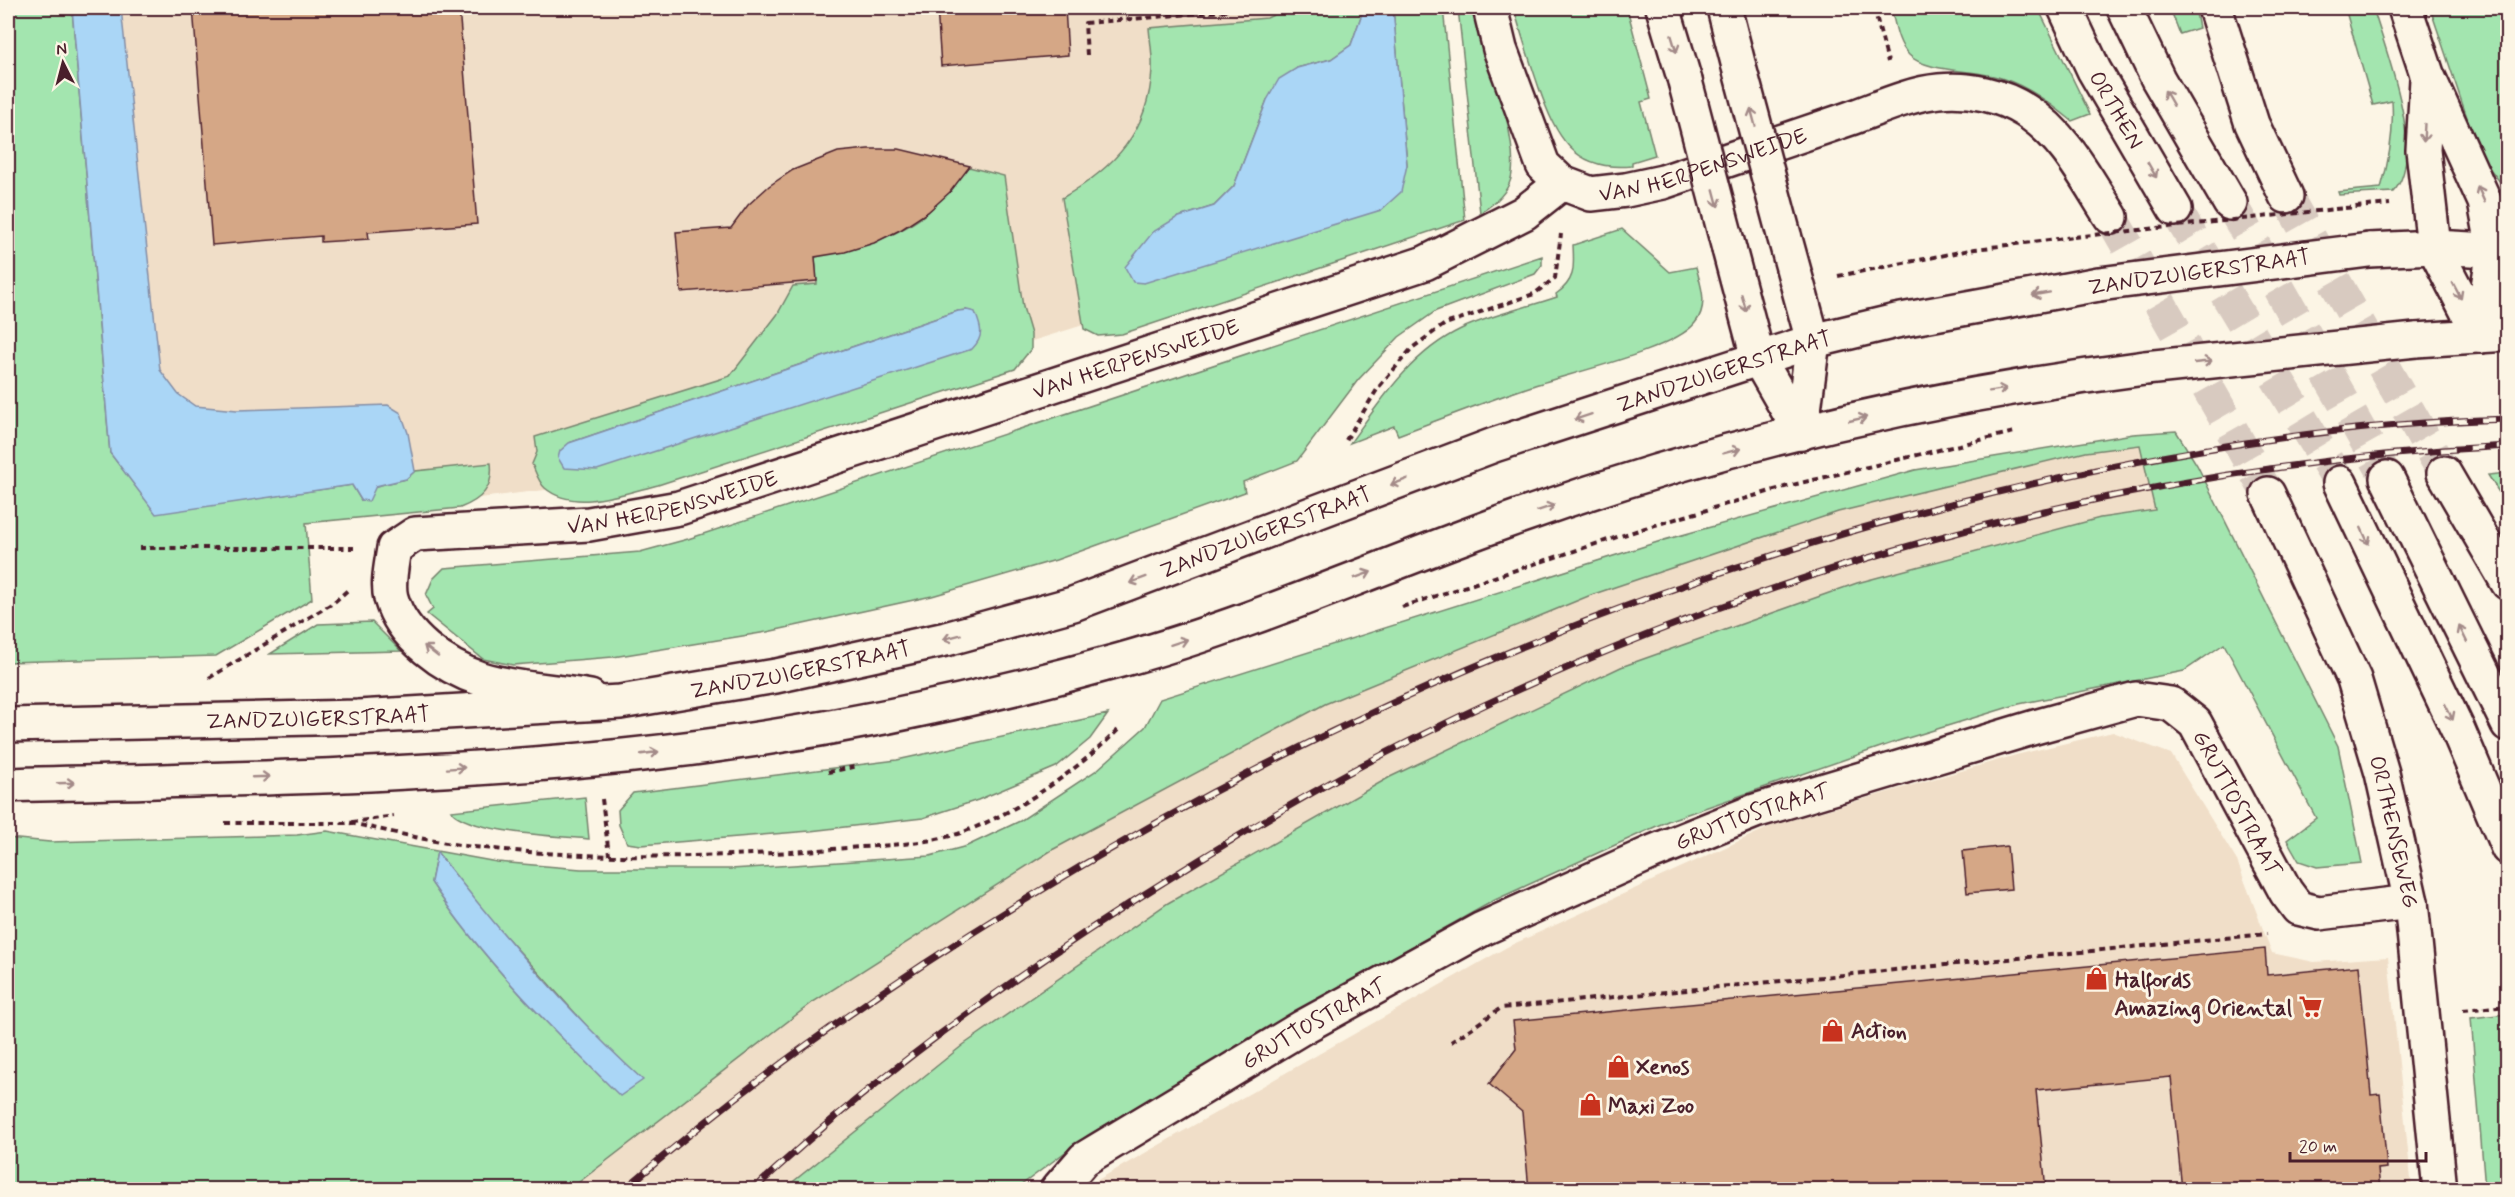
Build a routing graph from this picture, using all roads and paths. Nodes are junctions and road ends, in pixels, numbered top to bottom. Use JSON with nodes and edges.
{"nodes":[{"id":1,"x":1227,"y":8,"type":"edge"},
{"id":2,"x":1490,"y":8,"type":"edge"},
{"id":3,"x":1663,"y":8,"type":"edge"},
{"id":4,"x":1724,"y":8,"type":"edge"},
{"id":5,"x":1874,"y":8,"type":"edge"},
{"id":6,"x":2064,"y":8,"type":"edge"},
{"id":7,"x":2124,"y":8,"type":"edge"},
{"id":8,"x":2216,"y":8,"type":"edge"},
{"id":9,"x":2405,"y":8,"type":"edge"},
{"id":10,"x":1087,"y":55,"type":"dead end"},
{"id":11,"x":2427,"y":74,"type":"junction"},
{"id":12,"x":1898,"y":102,"type":"junction"},
{"id":13,"x":1562,"y":183,"type":"junction"},
{"id":14,"x":2286,"y":196,"type":"tunnel mouth"},
{"id":15,"x":2230,"y":203,"type":"tunnel mouth"},
{"id":16,"x":2346,"y":207,"type":"dead end"},
{"id":17,"x":2175,"y":210,"type":"tunnel mouth"},
{"id":18,"x":2111,"y":217,"type":"tunnel mouth"},
{"id":19,"x":2434,"y":247,"type":"junction"},
{"id":20,"x":2501,"y":251,"type":"edge"},
{"id":21,"x":1801,"y":295,"type":"junction"},
{"id":22,"x":2494,"y":335,"type":"edge"},
{"id":23,"x":1813,"y":341,"type":"junction"},
{"id":24,"x":1758,"y":358,"type":"junction"},
{"id":25,"x":1801,"y":433,"type":"junction"},
{"id":26,"x":1346,"y":440,"type":"dead end"},
{"id":27,"x":2444,"y":473,"type":"tunnel mouth"},
{"id":28,"x":2387,"y":478,"type":"tunnel mouth"},
{"id":29,"x":2340,"y":483,"type":"tunnel mouth"},
{"id":30,"x":2268,"y":494,"type":"tunnel mouth"},
{"id":31,"x":139,"y":548,"type":"dead end"},
{"id":32,"x":394,"y":548,"type":"junction"},
{"id":33,"x":2508,"y":583,"type":"edge"},
{"id":34,"x":213,"y":683,"type":"dead end"},
{"id":35,"x":620,"y":702,"type":"junction"},
{"id":36,"x":2508,"y":724,"type":"edge"},
{"id":37,"x":8,"y":725,"type":"edge"},
{"id":38,"x":1118,"y":730,"type":"dead end"},
{"id":39,"x":8,"y":785,"type":"edge"},
{"id":40,"x":602,"y":799,"type":"dead end"},
{"id":41,"x":346,"y":823,"type":"dead end"},
{"id":42,"x":2508,"y":849,"type":"edge"},
{"id":43,"x":609,"y":855,"type":"junction"},
{"id":44,"x":2411,"y":902,"type":"junction"},
{"id":45,"x":2298,"y":908,"type":"junction"},
{"id":46,"x":1451,"y":1042,"type":"dead end"},
{"id":47,"x":1057,"y":1190,"type":"edge"},
{"id":48,"x":2440,"y":1190,"type":"edge"}],
"edges":[{"from":1,"to":10,"type":"path"},
{"from":2,"to":13,"type":"main road"},
{"from":3,"to":24,"type":"main road","one_way":true,"bridge":true},
{"from":21,"to":4,"type":"main road","one_way":true,"bridge":true},
{"from":5,"to":12,"type":"path"},
{"from":6,"to":17,"type":"main road","name":"ORTHEN","one_way":true},
{"from":15,"to":7,"type":"main road","one_way":true},
{"from":8,"to":14,"type":"main road"},
{"from":9,"to":11,"type":"main road"},
{"from":11,"to":19,"type":"main road","one_way":true},
{"from":20,"to":11,"type":"main road","one_way":true},
{"from":12,"to":13,"type":"main road","name":"VAN HERPENSWEIDE"},
{"from":12,"to":18,"type":"main road","name":"VAN HERPENSWEIDE"},
{"from":13,"to":26,"type":"path"},
{"from":13,"to":32,"type":"main road","name":"VAN HERPENSWEIDE"},
{"from":16,"to":21,"type":"path","name":"ZANDZUIGERSTRAAT","bridge":true},
{"from":19,"to":20,"type":"main road","name":"ZANDZUIGERSTRAAT"},
{"from":19,"to":22,"type":"main road","one_way":true},
{"from":19,"to":23,"type":"main road","name":"ZANDZUIGERSTRAAT","one_way":true,"bridge":true},
{"from":20,"to":22,"type":"main road"},
{"from":21,"to":23,"type":"main road"},
{"from":25,"to":22,"type":"main road","one_way":true,"bridge":true},
{"from":23,"to":24,"type":"main road","name":"ZANDZUIGERSTRAAT"},
{"from":23,"to":25,"type":"main road"},
{"from":24,"to":25,"type":"main road"},
{"from":24,"to":35,"type":"main road","name":"ZANDZUIGERSTRAAT","one_way":true},
{"from":39,"to":25,"type":"main road","one_way":true},
{"from":27,"to":33,"type":"main road"},
{"from":36,"to":28,"type":"main road","one_way":true},
{"from":29,"to":42,"type":"main road","one_way":true},
{"from":30,"to":44,"type":"main road","name":"ORTHENSEWEG"},
{"from":31,"to":32,"type":"path"},
{"from":32,"to":34,"type":"path","name":"ZANDZUIGERSTRAAT"},
{"from":35,"to":32,"type":"main road","one_way":true},
{"from":35,"to":37,"type":"main road","name":"ZANDZUIGERSTRAAT"},
{"from":38,"to":43,"type":"path"},
{"from":40,"to":43,"type":"path"},
{"from":41,"to":43,"type":"path"},
{"from":44,"to":45,"type":"main road"},
{"from":44,"to":48,"type":"main road","name":"ORTHENSEWEG"},
{"from":45,"to":46,"type":"path"},
{"from":45,"to":47,"type":"main road","name":"GRUTTOSTRAAT"}]}
